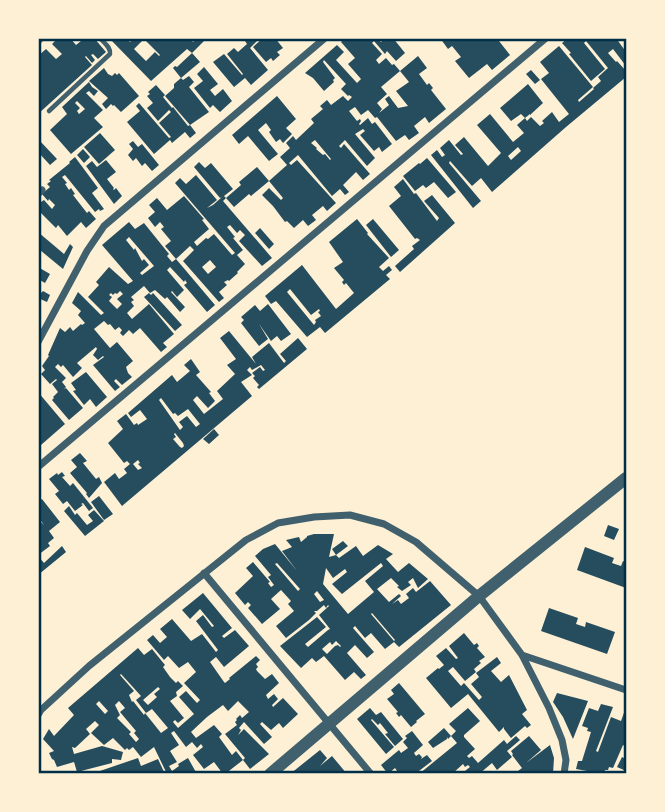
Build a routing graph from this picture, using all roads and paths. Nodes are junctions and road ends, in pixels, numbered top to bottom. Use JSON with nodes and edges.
{"nodes":[{"id":1,"x":100,"y":38,"type":"edge"},
{"id":2,"x":325,"y":38,"type":"edge"},
{"id":3,"x":546,"y":38,"type":"edge"},
{"id":4,"x":49,"y":111,"type":"dead end"},
{"id":5,"x":38,"y":342,"type":"edge"},
{"id":6,"x":38,"y":467,"type":"edge"},
{"id":7,"x":626,"y":478,"type":"edge"},
{"id":8,"x":204,"y":573,"type":"junction"},
{"id":9,"x":479,"y":596,"type":"junction"},
{"id":10,"x":522,"y":655,"type":"junction"},
{"id":11,"x":626,"y":690,"type":"edge"},
{"id":12,"x":39,"y":712,"type":"edge"},
{"id":13,"x":330,"y":724,"type":"junction"},
{"id":14,"x":270,"y":774,"type":"edge"},
{"id":15,"x":371,"y":774,"type":"edge"},
{"id":16,"x":565,"y":774,"type":"edge"}],
"edges":[{"from":1,"to":4,"type":"lane"},
{"from":2,"to":5,"type":"street"},
{"from":3,"to":6,"type":"street"},
{"from":7,"to":9,"type":"street"},
{"from":8,"to":9,"type":"street"},
{"from":8,"to":12,"type":"street"},
{"from":8,"to":13,"type":"street"},
{"from":9,"to":10,"type":"street"},
{"from":9,"to":13,"type":"street"},
{"from":10,"to":11,"type":"street"},
{"from":10,"to":16,"type":"street"},
{"from":13,"to":14,"type":"street"},
{"from":13,"to":15,"type":"street"}]}
